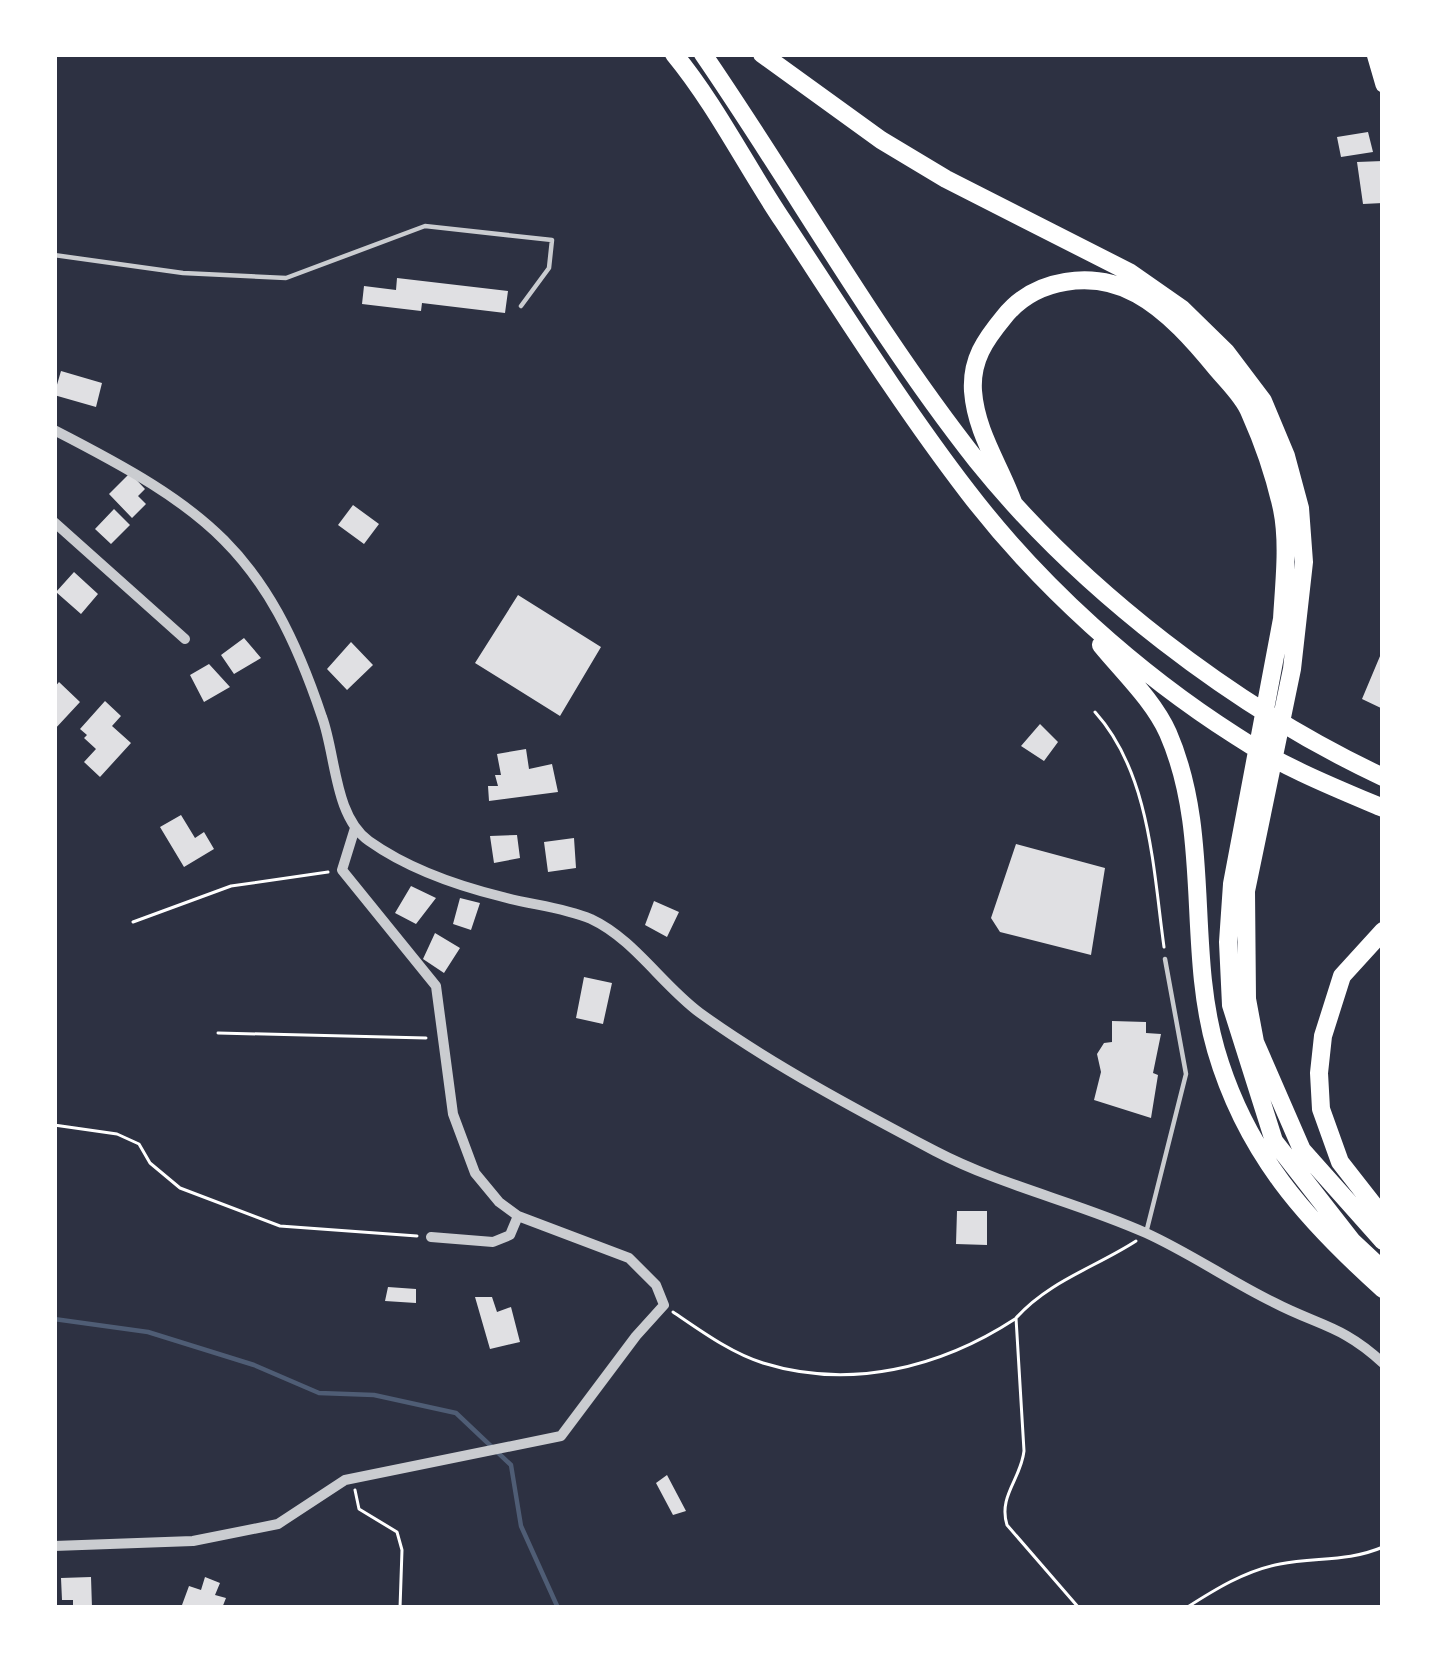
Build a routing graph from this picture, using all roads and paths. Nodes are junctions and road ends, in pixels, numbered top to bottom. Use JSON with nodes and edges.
{"nodes":[{"id":1,"x":674,"y":54,"type":"edge"},
{"id":2,"x":703,"y":54,"type":"edge"},
{"id":3,"x":762,"y":54,"type":"edge"},
{"id":4,"x":1374,"y":54,"type":"edge"},
{"id":5,"x":1383,"y":85,"type":"edge"},
{"id":6,"x":54,"y":254,"type":"edge"},
{"id":7,"x":521,"y":306,"type":"dead end"},
{"id":8,"x":54,"y":430,"type":"edge"},
{"id":9,"x":1013,"y":502,"type":"junction"},
{"id":10,"x":54,"y":522,"type":"edge"},
{"id":11,"x":1057,"y":589,"type":"junction"},
{"id":12,"x":185,"y":639,"type":"dead end"},
{"id":13,"x":1094,"y":712,"type":"dead end"},
{"id":14,"x":1383,"y":777,"type":"edge"},
{"id":15,"x":1255,"y":800,"type":"junction"},
{"id":16,"x":1383,"y":808,"type":"edge"},
{"id":17,"x":355,"y":828,"type":"junction"},
{"id":18,"x":342,"y":870,"type":"junction"},
{"id":19,"x":133,"y":922,"type":"dead end"},
{"id":20,"x":1383,"y":932,"type":"edge"},
{"id":21,"x":1165,"y":959,"type":"joint"},
{"id":22,"x":218,"y":1033,"type":"dead end"},
{"id":23,"x":440,"y":1036,"type":"junction"},
{"id":24,"x":54,"y":1124,"type":"edge"},
{"id":25,"x":518,"y":1216,"type":"junction"},
{"id":26,"x":1383,"y":1217,"type":"edge"},
{"id":27,"x":1146,"y":1233,"type":"junction"},
{"id":28,"x":431,"y":1238,"type":"joint"},
{"id":29,"x":1383,"y":1241,"type":"edge"},
{"id":30,"x":1383,"y":1270,"type":"edge"},
{"id":31,"x":1383,"y":1288,"type":"edge"},
{"id":32,"x":664,"y":1305,"type":"junction"},
{"id":33,"x":1016,"y":1318,"type":"junction"},
{"id":34,"x":1383,"y":1363,"type":"edge"},
{"id":35,"x":360,"y":1477,"type":"junction"},
{"id":36,"x":54,"y":1546,"type":"edge"},
{"id":37,"x":1383,"y":1547,"type":"edge"},
{"id":38,"x":400,"y":1608,"type":"edge"},
{"id":39,"x":1079,"y":1608,"type":"edge"},
{"id":40,"x":1186,"y":1608,"type":"edge"}],
"edges":[{"from":1,"to":11,"type":"highway"},
{"from":2,"to":9,"type":"highway"},
{"from":3,"to":15,"type":"highway"},
{"from":4,"to":5,"type":"main road"},
{"from":6,"to":7,"type":"lane"},
{"from":8,"to":17,"type":"street"},
{"from":9,"to":14,"type":"highway"},
{"from":9,"to":15,"type":"highway"},
{"from":10,"to":12,"type":"street"},
{"from":11,"to":16,"type":"highway"},
{"from":11,"to":31,"type":"highway"},
{"from":13,"to":21,"type":"path"},
{"from":15,"to":29,"type":"highway"},
{"from":15,"to":30,"type":"highway"},
{"from":17,"to":18,"type":"street"},
{"from":17,"to":27,"type":"street"},
{"from":18,"to":19,"type":"path"},
{"from":18,"to":23,"type":"street"},
{"from":20,"to":26,"type":"highway"},
{"from":21,"to":27,"type":"lane"},
{"from":22,"to":23,"type":"path"},
{"from":23,"to":25,"type":"street"},
{"from":24,"to":28,"type":"path"},
{"from":25,"to":28,"type":"street"},
{"from":25,"to":32,"type":"street"},
{"from":27,"to":33,"type":"path"},
{"from":27,"to":34,"type":"street"},
{"from":32,"to":33,"type":"path"},
{"from":32,"to":35,"type":"street"},
{"from":33,"to":39,"type":"path"},
{"from":35,"to":36,"type":"street"},
{"from":35,"to":38,"type":"path"},
{"from":37,"to":40,"type":"path"}]}
